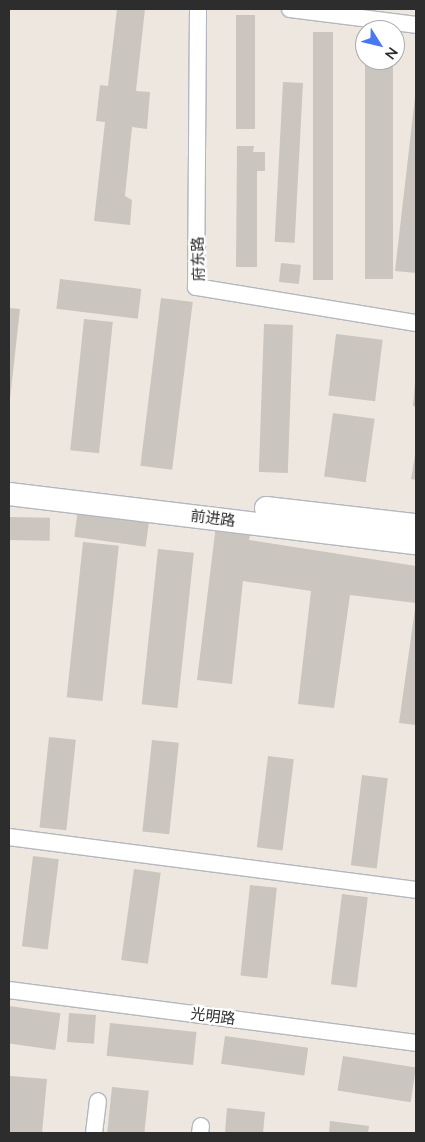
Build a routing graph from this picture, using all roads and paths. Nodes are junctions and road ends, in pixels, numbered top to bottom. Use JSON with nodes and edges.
{"nodes":[{"id":1,"x":198,"y":9,"type":"edge"},
{"id":2,"x":290,"y":9,"type":"edge"},
{"id":3,"x":416,"y":25,"type":"edge"},
{"id":4,"x":416,"y":323,"type":"edge"},
{"id":5,"x":9,"y":480,"type":"edge"},
{"id":6,"x":9,"y":494,"type":"edge"},
{"id":7,"x":416,"y":525,"type":"edge"},
{"id":8,"x":416,"y":543,"type":"edge"},
{"id":9,"x":9,"y":837,"type":"edge"},
{"id":10,"x":416,"y":890,"type":"edge"},
{"id":11,"x":9,"y":990,"type":"edge"},
{"id":12,"x":416,"y":1043,"type":"edge"},
{"id":13,"x":98,"y":1101,"type":"dead end"},
{"id":14,"x":94,"y":1133,"type":"edge"}],
"edges":[{"from":1,"to":4,"type":"street","name":"府东路"},
{"from":2,"to":3,"type":"street"},
{"from":5,"to":7,"type":"street","name":"前进路"},
{"from":6,"to":8,"type":"street","name":"前进路"},
{"from":9,"to":10,"type":"street"},
{"from":11,"to":12,"type":"street","name":"光明路"},
{"from":13,"to":14,"type":"street"}]}
